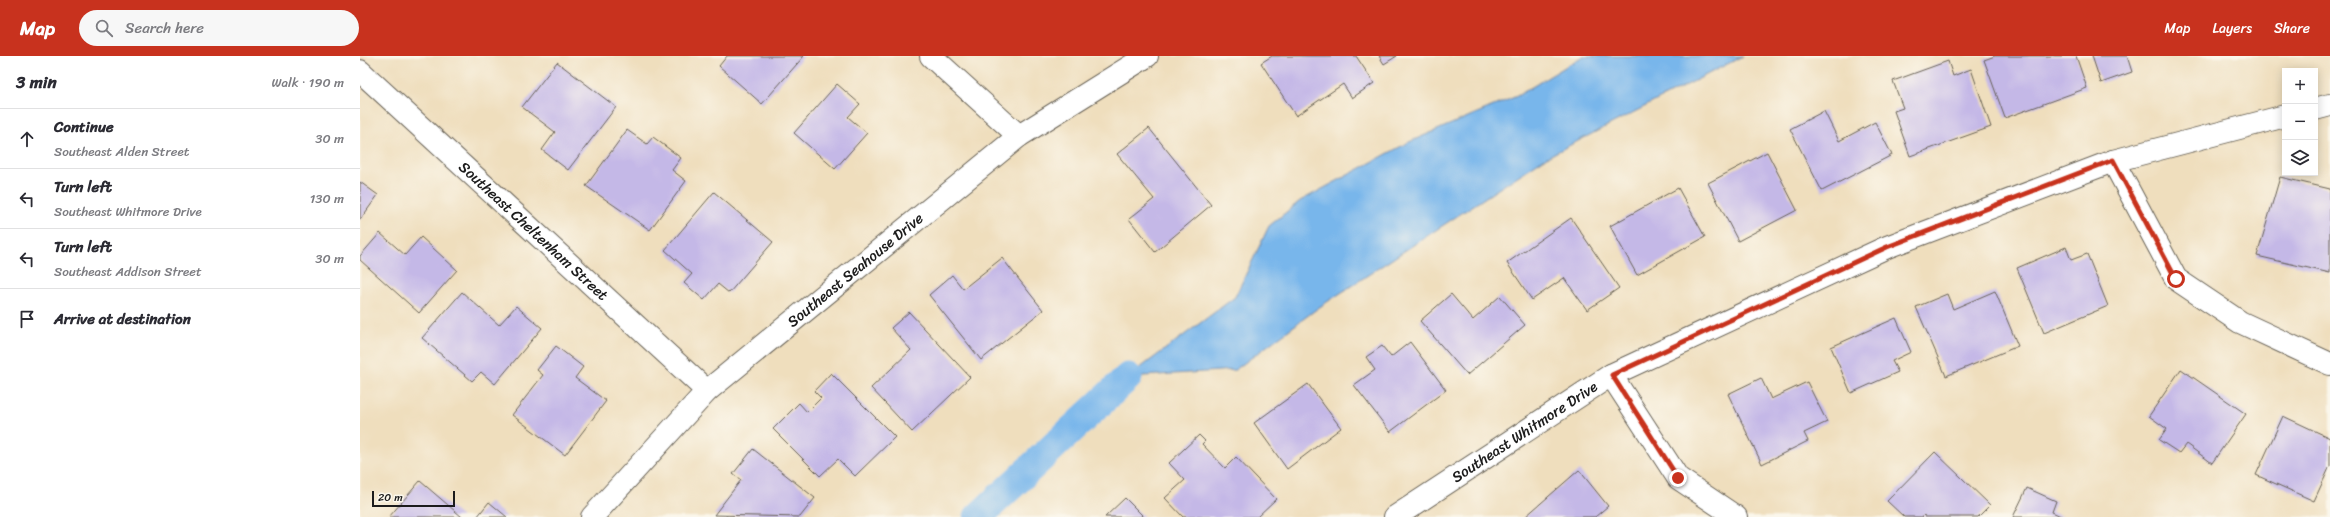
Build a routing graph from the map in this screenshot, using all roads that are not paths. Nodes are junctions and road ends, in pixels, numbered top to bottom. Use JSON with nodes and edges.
{"nodes":[{"id":1,"x":931,"y":56,"type":"edge"},
{"id":2,"x":1147,"y":56,"type":"edge"},
{"id":3,"x":360,"y":71,"type":"edge"},
{"id":4,"x":2330,"y":105,"type":"edge"},
{"id":5,"x":2318,"y":108,"type":"edge"},
{"id":6,"x":2282,"y":117,"type":"edge"},
{"id":7,"x":1019,"y":136,"type":"junction"},
{"id":8,"x":2113,"y":160,"type":"junction"},
{"id":9,"x":2330,"y":364,"type":"edge"},
{"id":10,"x":1612,"y":375,"type":"junction"},
{"id":11,"x":707,"y":391,"type":"junction"},
{"id":12,"x":592,"y":517,"type":"edge"},
{"id":13,"x":1395,"y":517,"type":"edge"},
{"id":14,"x":1736,"y":517,"type":"edge"}],
"edges":[{"from":1,"to":7,"type":"street"},
{"from":2,"to":7,"type":"street","name":"Southeast Seahouse Drive"},
{"from":3,"to":11,"type":"street","name":"Southeast Cheltenham Street"},
{"from":4,"to":5,"type":"street"},
{"from":6,"to":8,"type":"street","name":"Southeast Whitmore Drive"},
{"from":7,"to":11,"type":"street","name":"Southeast Seahouse Drive"},
{"from":8,"to":9,"type":"street"},
{"from":8,"to":10,"type":"street","name":"Southeast Whitmore Drive"},
{"from":10,"to":13,"type":"street","name":"Southeast Whitmore Drive"},
{"from":10,"to":14,"type":"street"},
{"from":11,"to":12,"type":"street","name":"Southeast Seahouse Drive"}]}
